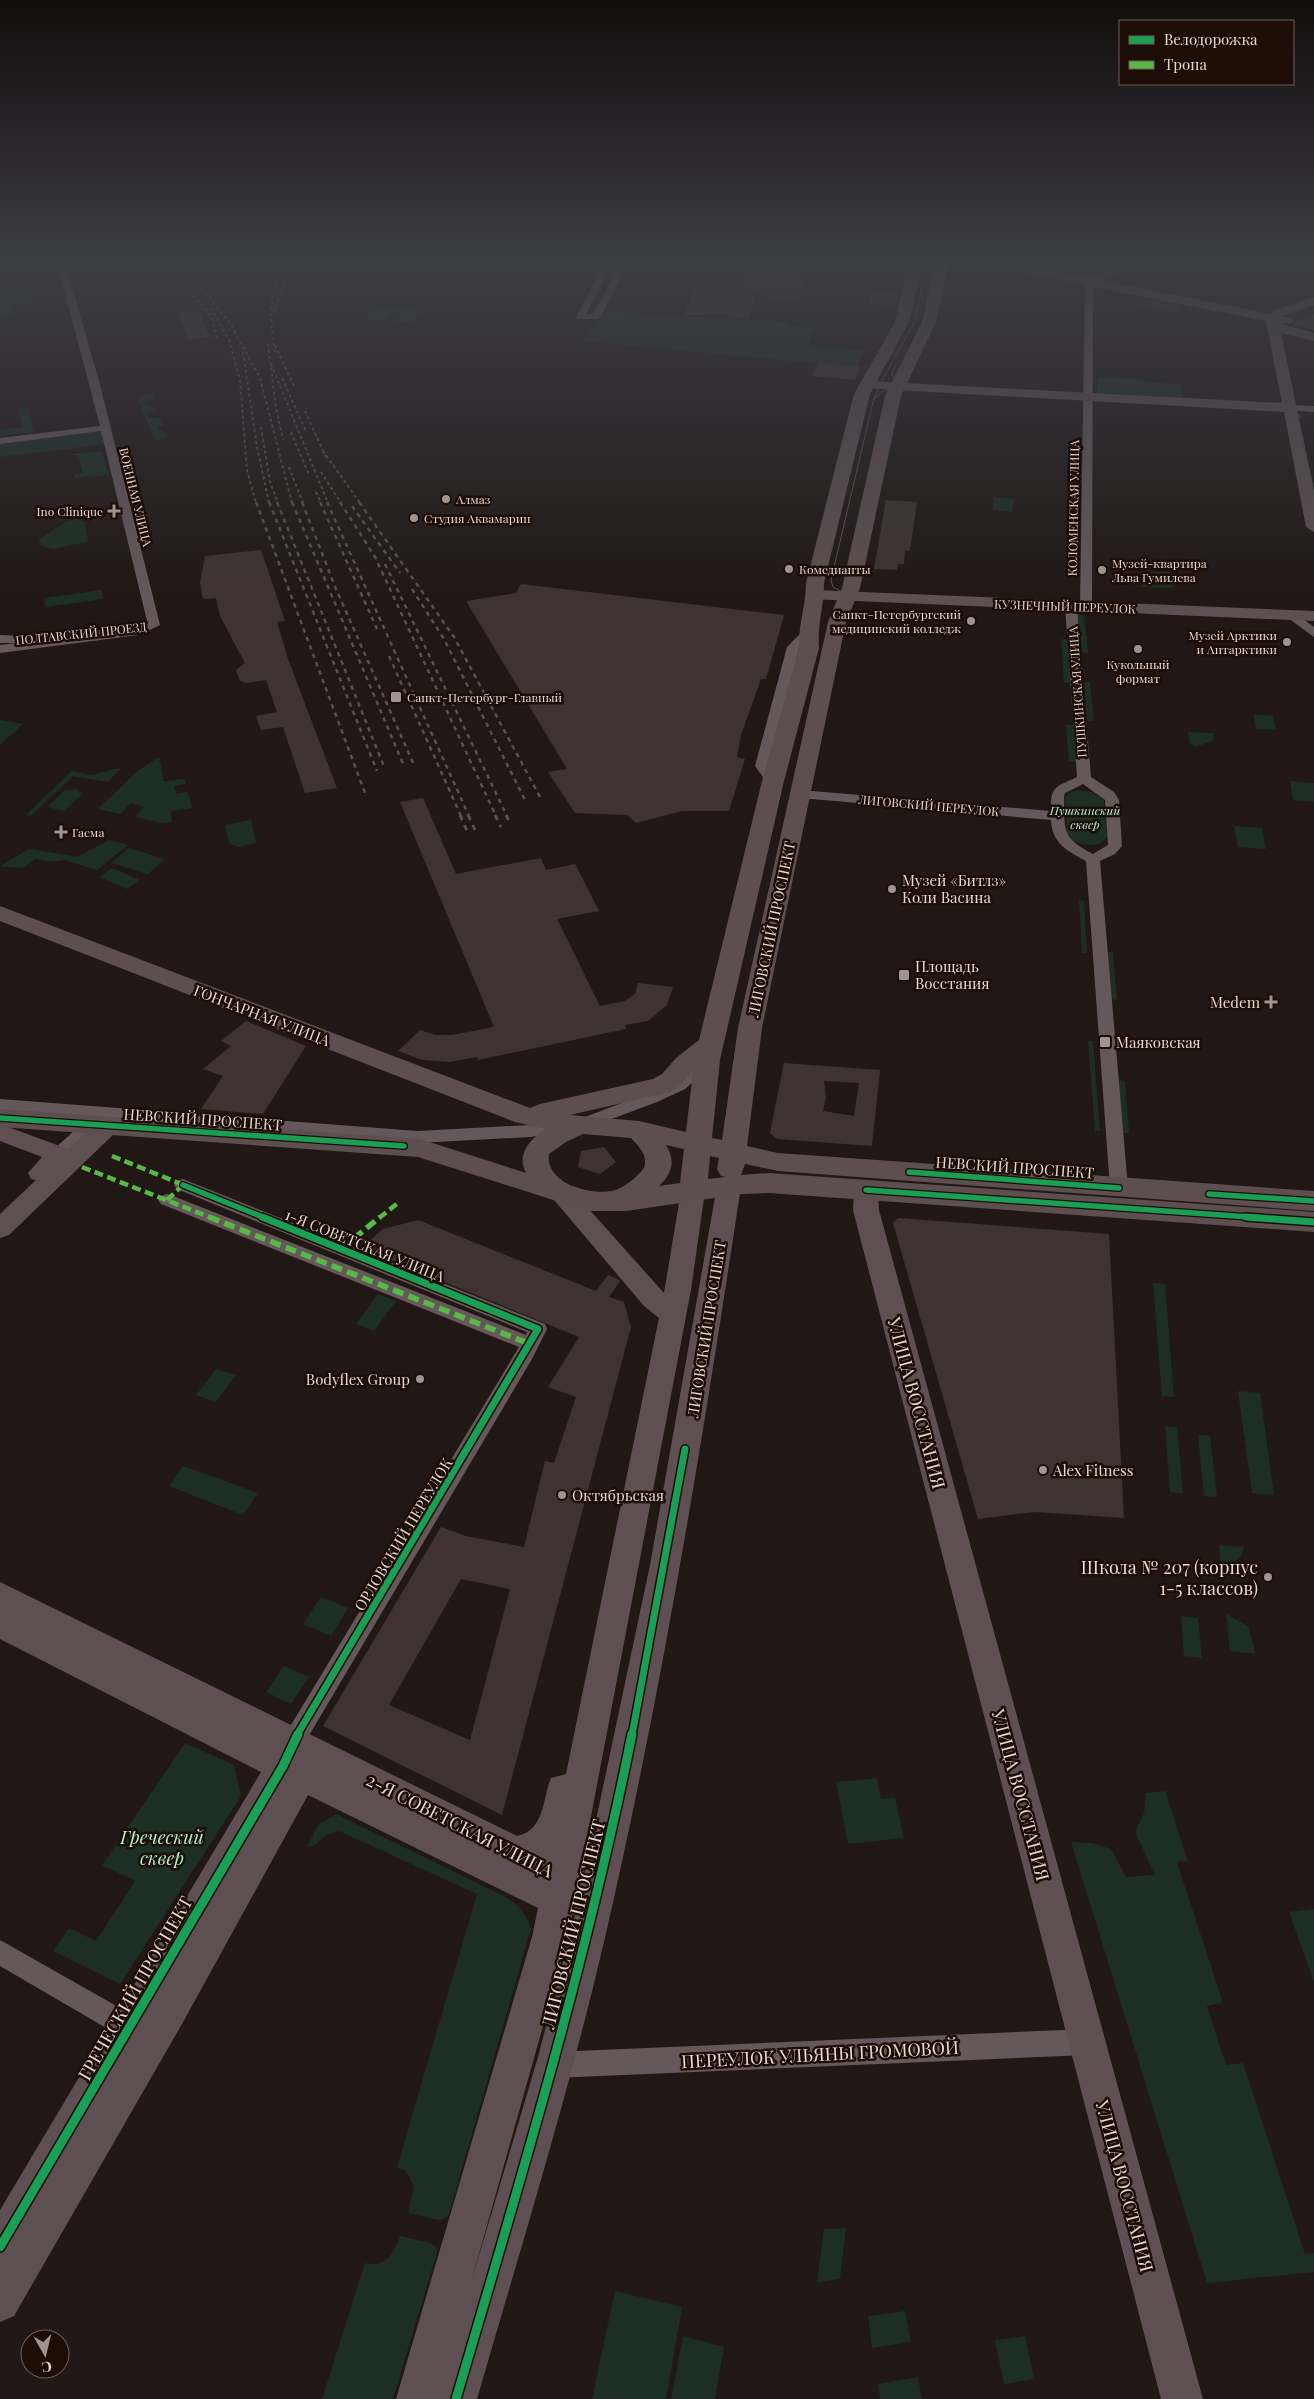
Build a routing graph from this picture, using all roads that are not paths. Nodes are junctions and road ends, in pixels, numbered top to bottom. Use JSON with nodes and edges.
{"nodes":[{"id":1,"x":91,"y":371,"type":"edge"},
{"id":2,"x":874,"y":371,"type":"edge"},
{"id":3,"x":905,"y":371,"type":"edge"},
{"id":4,"x":1088,"y":371,"type":"edge"},
{"id":5,"x":1286,"y":371,"type":"edge"},
{"id":6,"x":866,"y":385,"type":"junction"},
{"id":7,"x":897,"y":387,"type":"junction"},
{"id":8,"x":1302,"y":394,"type":"dead end"},
{"id":9,"x":1088,"y":397,"type":"junction"},
{"id":10,"x":1289,"y":408,"type":"junction"},
{"id":11,"x":1309,"y":413,"type":"edge"},
{"id":12,"x":105,"y":428,"type":"junction"},
{"id":13,"x":0,"y":441,"type":"edge"},
{"id":14,"x":1314,"y":527,"type":"edge"},
{"id":15,"x":830,"y":600,"type":"junction"},
{"id":16,"x":1078,"y":606,"type":"junction"},
{"id":17,"x":1292,"y":615,"type":"junction"},
{"id":18,"x":1314,"y":616,"type":"edge"},
{"id":19,"x":154,"y":626,"type":"junction"},
{"id":20,"x":1314,"y":633,"type":"edge"},
{"id":21,"x":0,"y":639,"type":"edge"},
{"id":22,"x":0,"y":649,"type":"edge"},
{"id":23,"x":1084,"y":784,"type":"junction"},
{"id":24,"x":800,"y":794,"type":"junction"},
{"id":25,"x":1058,"y":816,"type":"junction"},
{"id":26,"x":1092,"y":856,"type":"junction"},
{"id":27,"x":741,"y":912,"type":"junction"},
{"id":28,"x":0,"y":913,"type":"edge"},
{"id":29,"x":773,"y":915,"type":"junction"},
{"id":30,"x":709,"y":1051,"type":"junction"},
{"id":31,"x":0,"y":1105,"type":"edge"},
{"id":32,"x":524,"y":1116,"type":"junction"},
{"id":33,"x":0,"y":1118,"type":"edge"},
{"id":34,"x":106,"y":1121,"type":"junction"},
{"id":35,"x":582,"y":1124,"type":"junction"},
{"id":36,"x":639,"y":1130,"type":"junction"},
{"id":37,"x":0,"y":1132,"type":"edge"},
{"id":38,"x":697,"y":1143,"type":"junction"},
{"id":39,"x":733,"y":1151,"type":"junction"},
{"id":40,"x":59,"y":1154,"type":"junction"},
{"id":41,"x":183,"y":1185,"type":"dead end"},
{"id":42,"x":729,"y":1186,"type":"junction"},
{"id":43,"x":1120,"y":1188,"type":"junction"},
{"id":44,"x":866,"y":1190,"type":"junction"},
{"id":45,"x":693,"y":1191,"type":"junction"},
{"id":46,"x":561,"y":1194,"type":"junction"},
{"id":47,"x":167,"y":1200,"type":"dead end"},
{"id":48,"x":1314,"y":1201,"type":"edge"},
{"id":49,"x":617,"y":1202,"type":"junction"},
{"id":50,"x":0,"y":1213,"type":"edge"},
{"id":51,"x":1314,"y":1222,"type":"edge"},
{"id":52,"x":0,"y":1229,"type":"edge"},
{"id":53,"x":673,"y":1314,"type":"junction"},
{"id":54,"x":534,"y":1337,"type":"junction"},
{"id":55,"x":0,"y":1595,"type":"edge"},
{"id":56,"x":0,"y":1624,"type":"edge"},
{"id":57,"x":599,"y":1686,"type":"junction"},
{"id":58,"x":292,"y":1761,"type":"junction"},
{"id":59,"x":517,"y":1853,"type":"junction"},
{"id":60,"x":559,"y":1888,"type":"junction"},
{"id":61,"x":596,"y":1896,"type":"junction"},
{"id":62,"x":0,"y":1952,"type":"edge"},
{"id":63,"x":140,"y":2034,"type":"junction"},
{"id":64,"x":1087,"y":2042,"type":"junction"},
{"id":65,"x":553,"y":2066,"type":"junction"},
{"id":66,"x":0,"y":2247,"type":"edge"},
{"id":67,"x":0,"y":2302,"type":"edge"},
{"id":68,"x":417,"y":2399,"type":"edge"},
{"id":69,"x":456,"y":2399,"type":"edge"},
{"id":70,"x":1182,"y":2399,"type":"edge"}],
"edges":[{"from":1,"to":12,"type":"street","name":"ВОЕННАЯ УЛИЦА"},
{"from":2,"to":6,"type":"main road","name":"ЛИГОВСКИЙ ПРОСПЕКТ"},
{"from":3,"to":7,"type":"main road","name":"ЛИГОВСКИЙ ПРОСПЕКТ"},
{"from":4,"to":9,"type":"street","name":"КОЛОМЕНСКАЯ УЛИЦА"},
{"from":5,"to":10,"type":"street"},
{"from":6,"to":7,"type":"street"},
{"from":6,"to":15,"type":"main road","name":"ЛИГОВСКИЙ ПРОСПЕКТ"},
{"from":7,"to":9,"type":"street"},
{"from":7,"to":15,"type":"main road","name":"ЛИГОВСКИЙ ПРОСПЕКТ"},
{"from":8,"to":11,"type":"street"},
{"from":9,"to":10,"type":"street"},
{"from":9,"to":16,"type":"street","name":"КОЛОМЕНСКАЯ УЛИЦА"},
{"from":10,"to":11,"type":"street"},
{"from":10,"to":14,"type":"street"},
{"from":12,"to":13,"type":"street"},
{"from":12,"to":19,"type":"street","name":"ВОЕННАЯ УЛИЦА"},
{"from":15,"to":16,"type":"street","name":"КУЗНЕЧНЫЙ ПЕРЕУЛОК"},
{"from":15,"to":24,"type":"main road","name":"ЛИГОВСКИЙ ПРОСПЕКТ"},
{"from":15,"to":27,"type":"main road","name":"ЛИГОВСКИЙ ПРОСПЕКТ"},
{"from":16,"to":17,"type":"street","name":"КУЗНЕЧНЫЙ ПЕРЕУЛОК"},
{"from":16,"to":23,"type":"street","name":"ПУШКИНСКАЯ УЛИЦА"},
{"from":17,"to":18,"type":"street","name":"КУЗНЕЧНЫЙ ПЕРЕУЛОК"},
{"from":17,"to":20,"type":"street"},
{"from":19,"to":21,"type":"street","name":"ПОЛТАВСКИЙ ПРОЕЗД"},
{"from":19,"to":22,"type":"street","name":"ПОЛТАВСКИЙ ПРОЕЗД"},
{"from":23,"to":25,"type":"street"},
{"from":23,"to":26,"type":"street"},
{"from":24,"to":25,"type":"street","name":"ЛИГОВСКИЙ ПЕРЕУЛОК"},
{"from":24,"to":29,"type":"main road","name":"ЛИГОВСКИЙ ПРОСПЕКТ"},
{"from":25,"to":26,"type":"street"},
{"from":26,"to":43,"type":"street"},
{"from":27,"to":29,"type":"main road"},
{"from":27,"to":30,"type":"main road","name":"ЛИГОВСКИЙ ПРОСПЕКТ"},
{"from":28,"to":32,"type":"main road","name":"ГОНЧАРНАЯ УЛИЦА"},
{"from":29,"to":39,"type":"main road","name":"ЛИГОВСКИЙ ПРОСПЕКТ"},
{"from":30,"to":32,"type":"main road"},
{"from":30,"to":35,"type":"street"},
{"from":30,"to":38,"type":"main road","name":"ЛИГОВСКИЙ ПРОСПЕКТ"},
{"from":31,"to":34,"type":"street","name":"НЕВСКИЙ ПРОСПЕКТ"},
{"from":32,"to":35,"type":"main road"},
{"from":33,"to":34,"type":"main road","name":"НЕВСКИЙ ПРОСПЕКТ"},
{"from":34,"to":35,"type":"street","name":"НЕВСКИЙ ПРОСПЕКТ"},
{"from":34,"to":40,"type":"street"},
{"from":34,"to":46,"type":"main road","name":"НЕВСКИЙ ПРОСПЕКТ"},
{"from":34,"to":52,"type":"street"},
{"from":35,"to":36,"type":"main road","name":"НЕВСКИЙ ПРОСПЕКТ"},
{"from":35,"to":46,"type":"main road"},
{"from":36,"to":38,"type":"main road","name":"НЕВСКИЙ ПРОСПЕКТ"},
{"from":36,"to":49,"type":"main road"},
{"from":37,"to":40,"type":"street"},
{"from":38,"to":39,"type":"main road","name":"НЕВСКИЙ ПРОСПЕКТ"},
{"from":38,"to":42,"type":"main road"},
{"from":38,"to":45,"type":"main road","name":"ЛИГОВСКИЙ ПРОСПЕКТ"},
{"from":39,"to":42,"type":"main road","name":"ЛИГОВСКИЙ ПРОСПЕКТ"},
{"from":39,"to":43,"type":"main road","name":"НЕВСКИЙ ПРОСПЕКТ"},
{"from":40,"to":50,"type":"street"},
{"from":41,"to":54,"type":"street","name":"1-Я СОВЕТСКАЯ УЛИЦА"},
{"from":42,"to":44,"type":"main road","name":"НЕВСКИЙ ПРОСПЕКТ"},
{"from":42,"to":45,"type":"main road","name":"НЕВСКИЙ ПРОСПЕКТ"},
{"from":42,"to":61,"type":"street","name":"ЛИГОВСКИЙ ПРОСПЕКТ"},
{"from":43,"to":48,"type":"main road","name":"НЕВСКИЙ ПРОСПЕКТ"},
{"from":44,"to":51,"type":"main road","name":"НЕВСКИЙ ПРОСПЕКТ"},
{"from":44,"to":64,"type":"street","name":"УЛИЦА ВОССТАНИЯ"},
{"from":45,"to":49,"type":"main road","name":"НЕВСКИЙ ПРОСПЕКТ"},
{"from":45,"to":53,"type":"street","name":"ЛИГОВСКИЙ ПРОСПЕКТ"},
{"from":46,"to":49,"type":"main road","name":"НЕВСКИЙ ПРОСПЕКТ"},
{"from":46,"to":53,"type":"street"},
{"from":47,"to":54,"type":"street","name":"1-Я СОВЕТСКАЯ УЛИЦА"},
{"from":53,"to":57,"type":"street","name":"ЛИГОВСКИЙ ПРОСПЕКТ"},
{"from":54,"to":58,"type":"street","name":"ОРЛОВСКИЙ ПЕРЕУЛОК"},
{"from":55,"to":58,"type":"street","name":"2-Я СОВЕТСКАЯ УЛИЦА"},
{"from":56,"to":58,"type":"street","name":"2-Я СОВЕТСКАЯ УЛИЦА"},
{"from":57,"to":59,"type":"street","name":"ЛИГОВСКИЙ ПРОСПЕКТ"},
{"from":57,"to":60,"type":"street","name":"ЛИГОВСКИЙ ПРОСПЕКТ"},
{"from":58,"to":59,"type":"street","name":"2-Я СОВЕТСКАЯ УЛИЦА"},
{"from":58,"to":60,"type":"street","name":"2-Я СОВЕТСКАЯ УЛИЦА"},
{"from":58,"to":63,"type":"street","name":"ГРЕЧЕСКИЙ ПРОСПЕКТ"},
{"from":59,"to":60,"type":"street","name":"2-Я СОВЕТСКАЯ УЛИЦА"},
{"from":60,"to":61,"type":"street","name":"2-Я СОВЕТСКАЯ УЛИЦА"},
{"from":60,"to":68,"type":"street","name":"ЛИГОВСКИЙ ПРОСПЕКТ"},
{"from":61,"to":65,"type":"street","name":"ЛИГОВСКИЙ ПРОСПЕКТ"},
{"from":62,"to":63,"type":"street"},
{"from":63,"to":66,"type":"street","name":"ГРЕЧЕСКИЙ ПРОСПЕКТ"},
{"from":63,"to":67,"type":"street","name":"ГРЕЧЕСКИЙ ПРОСПЕКТ"},
{"from":64,"to":65,"type":"street","name":"ПЕРЕУЛОК УЛЬЯНЫ ГРОМОВОЙ"},
{"from":64,"to":70,"type":"street","name":"УЛИЦА ВОССТАНИЯ"},
{"from":65,"to":69,"type":"street","name":"ЛИГОВСКИЙ ПРОСПЕКТ"}]}
